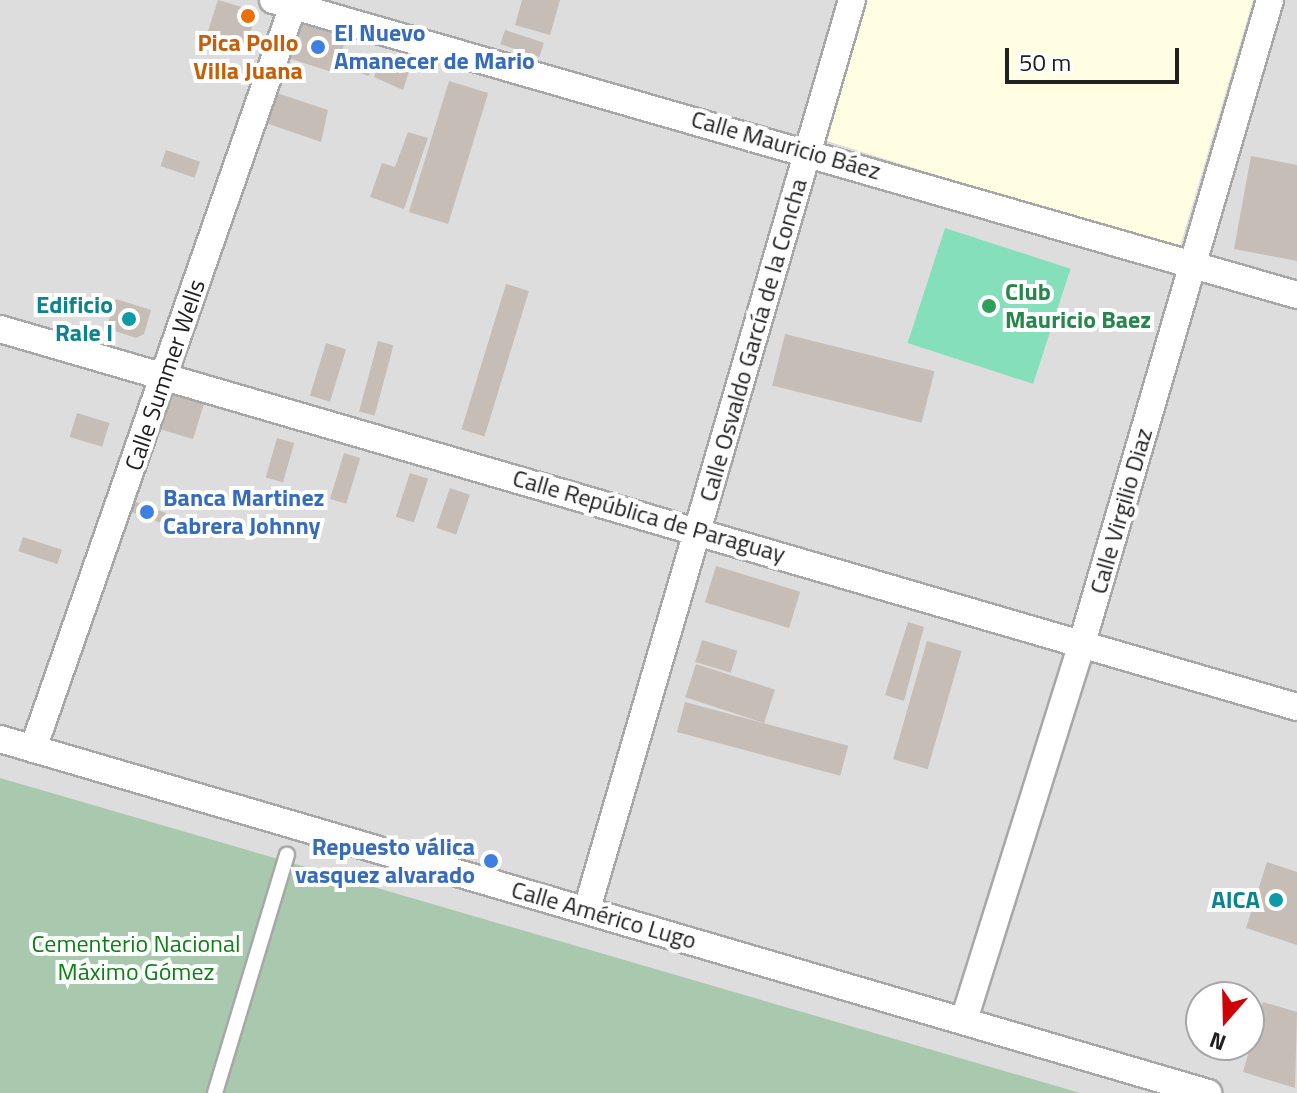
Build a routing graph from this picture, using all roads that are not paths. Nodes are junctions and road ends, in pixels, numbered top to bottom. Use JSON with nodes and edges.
{"nodes":[{"id":1,"x":852,"y":0,"type":"edge"},
{"id":2,"x":1270,"y":0,"type":"edge"},
{"id":3,"x":287,"y":2,"type":"edge"},
{"id":4,"x":808,"y":150,"type":"junction"},
{"id":5,"x":1194,"y":265,"type":"junction"},
{"id":6,"x":1297,"y":295,"type":"edge"},
{"id":7,"x":0,"y":329,"type":"edge"},
{"id":8,"x":165,"y":377,"type":"junction"},
{"id":9,"x":698,"y":529,"type":"junction"},
{"id":10,"x":1082,"y":643,"type":"junction"},
{"id":11,"x":1297,"y":707,"type":"edge"},
{"id":12,"x":0,"y":739,"type":"edge"},
{"id":13,"x":33,"y":749,"type":"junction"},
{"id":14,"x":287,"y":855,"type":"dead end"},
{"id":15,"x":587,"y":909,"type":"junction"},
{"id":16,"x":964,"y":1020,"type":"junction"},
{"id":17,"x":215,"y":1093,"type":"edge"},
{"id":18,"x":1208,"y":1093,"type":"edge"}],
"edges":[{"from":1,"to":4,"type":"street","name":"Calle Osvaldo García de la Concha"},
{"from":2,"to":5,"type":"street","name":"Calle Virgilio Diaz"},
{"from":3,"to":4,"type":"street","name":"Calle Mauricio Báez"},
{"from":3,"to":8,"type":"street","name":"Calle Summer Wells"},
{"from":4,"to":5,"type":"street","name":"Calle Mauricio Báez"},
{"from":4,"to":9,"type":"street","name":"Calle Osvaldo García de la Concha"},
{"from":5,"to":6,"type":"street","name":"Calle Mauricio Báez"},
{"from":5,"to":10,"type":"street","name":"Calle Virgilio Diaz"},
{"from":7,"to":8,"type":"street","name":"Calle República de Paraguay"},
{"from":8,"to":9,"type":"street","name":"Calle República de Paraguay"},
{"from":8,"to":13,"type":"street","name":"Calle Summer Wells"},
{"from":9,"to":10,"type":"street","name":"Calle República de Paraguay"},
{"from":9,"to":15,"type":"street","name":"Calle Osvaldo García de la Concha"},
{"from":10,"to":11,"type":"street","name":"Calle República de Paraguay"},
{"from":10,"to":16,"type":"street","name":"Calle Virgilio Diaz"},
{"from":12,"to":13,"type":"street","name":"Calle Américo Lugo"},
{"from":13,"to":15,"type":"street","name":"Calle Américo Lugo"},
{"from":14,"to":17,"type":"lane"},
{"from":15,"to":16,"type":"street","name":"Calle Américo Lugo"},
{"from":16,"to":18,"type":"street","name":"Calle Américo Lugo"}]}
